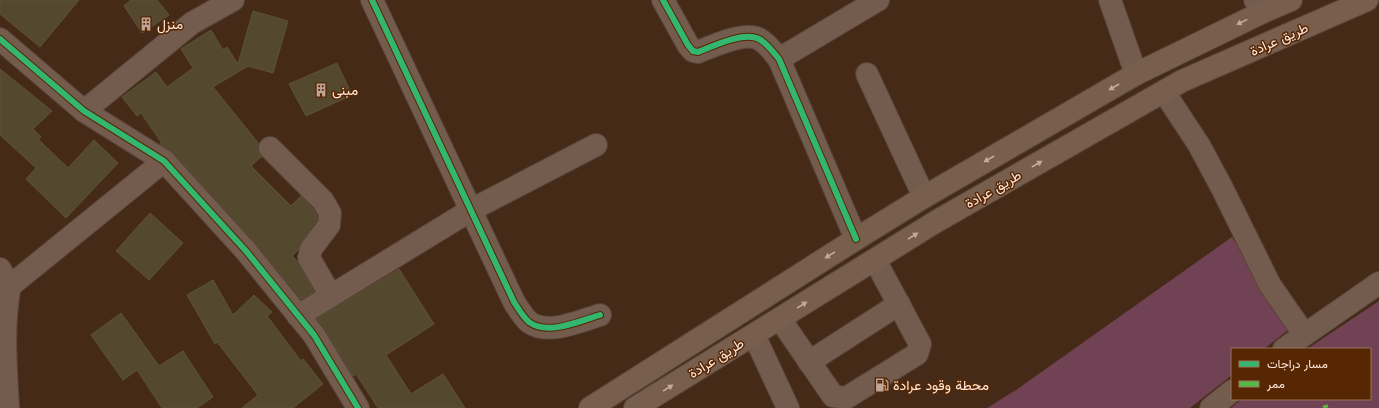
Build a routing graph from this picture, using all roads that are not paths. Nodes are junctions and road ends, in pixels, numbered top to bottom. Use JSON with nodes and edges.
{"nodes":[{"id":1,"x":232,"y":0,"type":"edge"},
{"id":2,"x":372,"y":0,"type":"edge"},
{"id":3,"x":663,"y":0,"type":"edge"},
{"id":4,"x":878,"y":0,"type":"edge"},
{"id":5,"x":1110,"y":0,"type":"edge"},
{"id":6,"x":1291,"y":0,"type":"edge"},
{"id":7,"x":1367,"y":0,"type":"edge"},
{"id":8,"x":1259,"y":6,"type":"edge"},
{"id":9,"x":0,"y":39,"type":"edge"},
{"id":10,"x":779,"y":59,"type":"junction"},
{"id":11,"x":867,"y":74,"type":"dead end"},
{"id":12,"x":1136,"y":74,"type":"junction"},
{"id":13,"x":1164,"y":92,"type":"junction"},
{"id":14,"x":84,"y":111,"type":"junction"},
{"id":15,"x":596,"y":145,"type":"dead end"},
{"id":16,"x":270,"y":148,"type":"dead end"},
{"id":17,"x":164,"y":161,"type":"junction"},
{"id":18,"x":924,"y":197,"type":"junction"},
{"id":19,"x":471,"y":210,"type":"junction"},
{"id":20,"x":856,"y":238,"type":"junction"},
{"id":21,"x":875,"y":260,"type":"junction"},
{"id":22,"x":3,"y":281,"type":"edge"},
{"id":23,"x":1379,"y":283,"type":"edge"},
{"id":24,"x":331,"y":296,"type":"junction"},
{"id":25,"x":899,"y":304,"type":"junction"},
{"id":26,"x":600,"y":315,"type":"dead end"},
{"id":27,"x":298,"y":316,"type":"junction"},
{"id":28,"x":780,"y":319,"type":"junction"},
{"id":29,"x":754,"y":334,"type":"junction"},
{"id":30,"x":1304,"y":334,"type":"junction"},
{"id":31,"x":1285,"y":348,"type":"edge"},
{"id":32,"x":809,"y":362,"type":"junction"},
{"id":33,"x":1231,"y":392,"type":"edge"},
{"id":34,"x":8,"y":408,"type":"edge"},
{"id":35,"x":358,"y":408,"type":"edge"},
{"id":36,"x":590,"y":408,"type":"edge"},
{"id":37,"x":634,"y":408,"type":"edge"},
{"id":38,"x":788,"y":408,"type":"edge"},
{"id":39,"x":1211,"y":408,"type":"edge"}],
"edges":[{"from":1,"to":14,"type":"street"},
{"from":2,"to":19,"type":"street"},
{"from":3,"to":10,"type":"street"},
{"from":4,"to":10,"type":"street"},
{"from":5,"to":12,"type":"street"},
{"from":6,"to":8,"type":"main road","name":"طريق عرادة"},
{"from":7,"to":13,"type":"main road","name":"طريق عرادة"},
{"from":8,"to":12,"type":"main road","name":"طريق عرادة","one_way":true},
{"from":9,"to":14,"type":"street"},
{"from":10,"to":20,"type":"street"},
{"from":11,"to":18,"type":"street"},
{"from":12,"to":18,"type":"main road","name":"طريق عرادة","one_way":true},
{"from":21,"to":13,"type":"main road","name":"طريق عرادة","one_way":true},
{"from":13,"to":30,"type":"street"},
{"from":14,"to":17,"type":"street"},
{"from":15,"to":19,"type":"street"},
{"from":16,"to":24,"type":"street"},
{"from":17,"to":22,"type":"street"},
{"from":17,"to":27,"type":"street"},
{"from":18,"to":20,"type":"main road","name":"طريق عرادة"},
{"from":19,"to":24,"type":"street"},
{"from":19,"to":26,"type":"street"},
{"from":20,"to":36,"type":"main road","name":"طريق عرادة","one_way":true},
{"from":21,"to":25,"type":"street"},
{"from":28,"to":21,"type":"main road","name":"طريق عرادة","one_way":true},
{"from":22,"to":34,"type":"street"},
{"from":23,"to":30,"type":"street"},
{"from":24,"to":27,"type":"street"},
{"from":25,"to":32,"type":"street"},
{"from":25,"to":32,"type":"street"},
{"from":27,"to":35,"type":"street"},
{"from":28,"to":29,"type":"main road","name":"طريق عرادة"},
{"from":28,"to":32,"type":"street"},
{"from":37,"to":29,"type":"main road","name":"طريق عرادة","one_way":true},
{"from":29,"to":38,"type":"street"},
{"from":30,"to":31,"type":"street"},
{"from":33,"to":39,"type":"street"}]}
